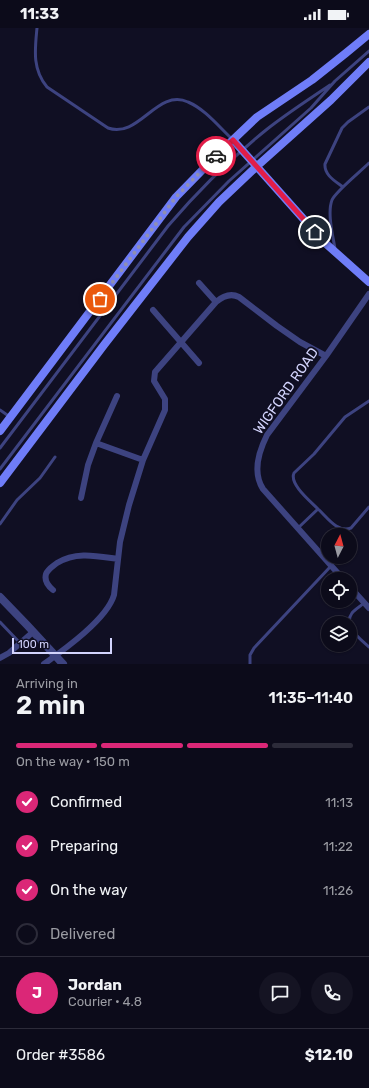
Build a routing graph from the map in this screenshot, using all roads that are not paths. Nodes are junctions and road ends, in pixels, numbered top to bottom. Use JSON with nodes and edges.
{"nodes":[{"id":1,"x":37,"y":28,"type":"edge"},
{"id":2,"x":369,"y":34,"type":"edge"},
{"id":3,"x":369,"y":51,"type":"edge"},
{"id":4,"x":369,"y":62,"type":"edge"},
{"id":5,"x":336,"y":81,"type":"junction"},
{"id":6,"x":369,"y":108,"type":"edge"},
{"id":7,"x":233,"y":140,"type":"junction"},
{"id":8,"x":242,"y":151,"type":"junction"},
{"id":9,"x":369,"y":163,"type":"edge"},
{"id":10,"x":254,"y":164,"type":"junction"},
{"id":11,"x":343,"y":187,"type":"junction"},
{"id":12,"x":336,"y":253,"type":"junction"},
{"id":13,"x":369,"y":282,"type":"edge"},
{"id":14,"x":199,"y":283,"type":"dead end"},
{"id":15,"x":369,"y":294,"type":"edge"},
{"id":16,"x":216,"y":302,"type":"junction"},
{"id":17,"x":153,"y":310,"type":"dead end"},
{"id":18,"x":181,"y":341,"type":"junction"},
{"id":19,"x":326,"y":356,"type":"junction"},
{"id":20,"x":199,"y":364,"type":"dead end"},
{"id":21,"x":117,"y":396,"type":"dead end"},
{"id":22,"x":369,"y":401,"type":"edge"},
{"id":23,"x":0,"y":410,"type":"edge"},
{"id":24,"x":10,"y":417,"type":"junction"},
{"id":25,"x":0,"y":431,"type":"edge"},
{"id":26,"x":96,"y":443,"type":"junction"},
{"id":27,"x":0,"y":448,"type":"edge"},
{"id":28,"x":56,"y":457,"type":"dead end"},
{"id":29,"x":143,"y":460,"type":"junction"},
{"id":30,"x":0,"y":469,"type":"edge"},
{"id":31,"x":0,"y":483,"type":"edge"},
{"id":32,"x":81,"y":498,"type":"dead end"},
{"id":33,"x":369,"y":507,"type":"edge"},
{"id":34,"x":318,"y":509,"type":"junction"},
{"id":35,"x":0,"y":524,"type":"edge"},
{"id":36,"x":298,"y":528,"type":"junction"},
{"id":37,"x":118,"y":559,"type":"junction"},
{"id":38,"x":331,"y":566,"type":"junction"},
{"id":39,"x":337,"y":572,"type":"edge"},
{"id":40,"x":53,"y":590,"type":"dead end"},
{"id":41,"x":357,"y":595,"type":"edge"},
{"id":42,"x":0,"y":598,"type":"edge"},
{"id":43,"x":364,"y":603,"type":"junction"},
{"id":44,"x":369,"y":608,"type":"edge"},
{"id":45,"x":0,"y":622,"type":"edge"},
{"id":46,"x":33,"y":632,"type":"junction"},
{"id":47,"x":20,"y":643,"type":"junction"},
{"id":48,"x":369,"y":647,"type":"edge"},
{"id":49,"x":55,"y":656,"type":"junction"},
{"id":50,"x":0,"y":658,"type":"edge"},
{"id":51,"x":44,"y":664,"type":"edge"},
{"id":52,"x":63,"y":664,"type":"edge"},
{"id":53,"x":250,"y":664,"type":"edge"}],
"edges":[{"from":1,"to":7,"type":"lane"},
{"from":2,"to":7,"type":"main road"},
{"from":3,"to":5,"type":"lane"},
{"from":4,"to":10,"type":"main road"},
{"from":5,"to":8,"type":"lane"},
{"from":5,"to":10,"type":"lane"},
{"from":6,"to":11,"type":"lane"},
{"from":7,"to":8,"type":"main road"},
{"from":7,"to":24,"type":"main road"},
{"from":8,"to":10,"type":"main road"},
{"from":8,"to":27,"type":"lane"},
{"from":9,"to":11,"type":"lane"},
{"from":10,"to":12,"type":"main road"},
{"from":10,"to":30,"type":"lane"},
{"from":10,"to":31,"type":"main road"},
{"from":11,"to":12,"type":"lane"},
{"from":12,"to":13,"type":"main road"},
{"from":14,"to":16,"type":"street"},
{"from":15,"to":19,"type":"street","name":"WIGFORD ROAD"},
{"from":16,"to":18,"type":"street"},
{"from":16,"to":19,"type":"street"},
{"from":17,"to":18,"type":"street"},
{"from":18,"to":20,"type":"street"},
{"from":18,"to":29,"type":"street"},
{"from":19,"to":36,"type":"street","name":"WIGFORD ROAD"},
{"from":21,"to":26,"type":"street"},
{"from":22,"to":34,"type":"lane"},
{"from":23,"to":24,"type":"lane"},
{"from":24,"to":25,"type":"main road"},
{"from":26,"to":29,"type":"street"},
{"from":26,"to":32,"type":"street"},
{"from":28,"to":35,"type":"lane"},
{"from":29,"to":37,"type":"street"},
{"from":33,"to":34,"type":"lane"},
{"from":34,"to":36,"type":"lane"},
{"from":36,"to":38,"type":"street","name":"WIGFORD ROAD"},
{"from":37,"to":40,"type":"street"},
{"from":37,"to":49,"type":"street"},
{"from":38,"to":39,"type":"street","name":"WIGFORD ROAD"},
{"from":38,"to":53,"type":"lane"},
{"from":41,"to":43,"type":"street"},
{"from":42,"to":46,"type":"street"},
{"from":43,"to":44,"type":"street"},
{"from":43,"to":48,"type":"lane"},
{"from":45,"to":47,"type":"lane"},
{"from":46,"to":47,"type":"street"},
{"from":46,"to":49,"type":"street"},
{"from":47,"to":50,"type":"street"},
{"from":49,"to":51,"type":"street"},
{"from":49,"to":52,"type":"street"}]}
